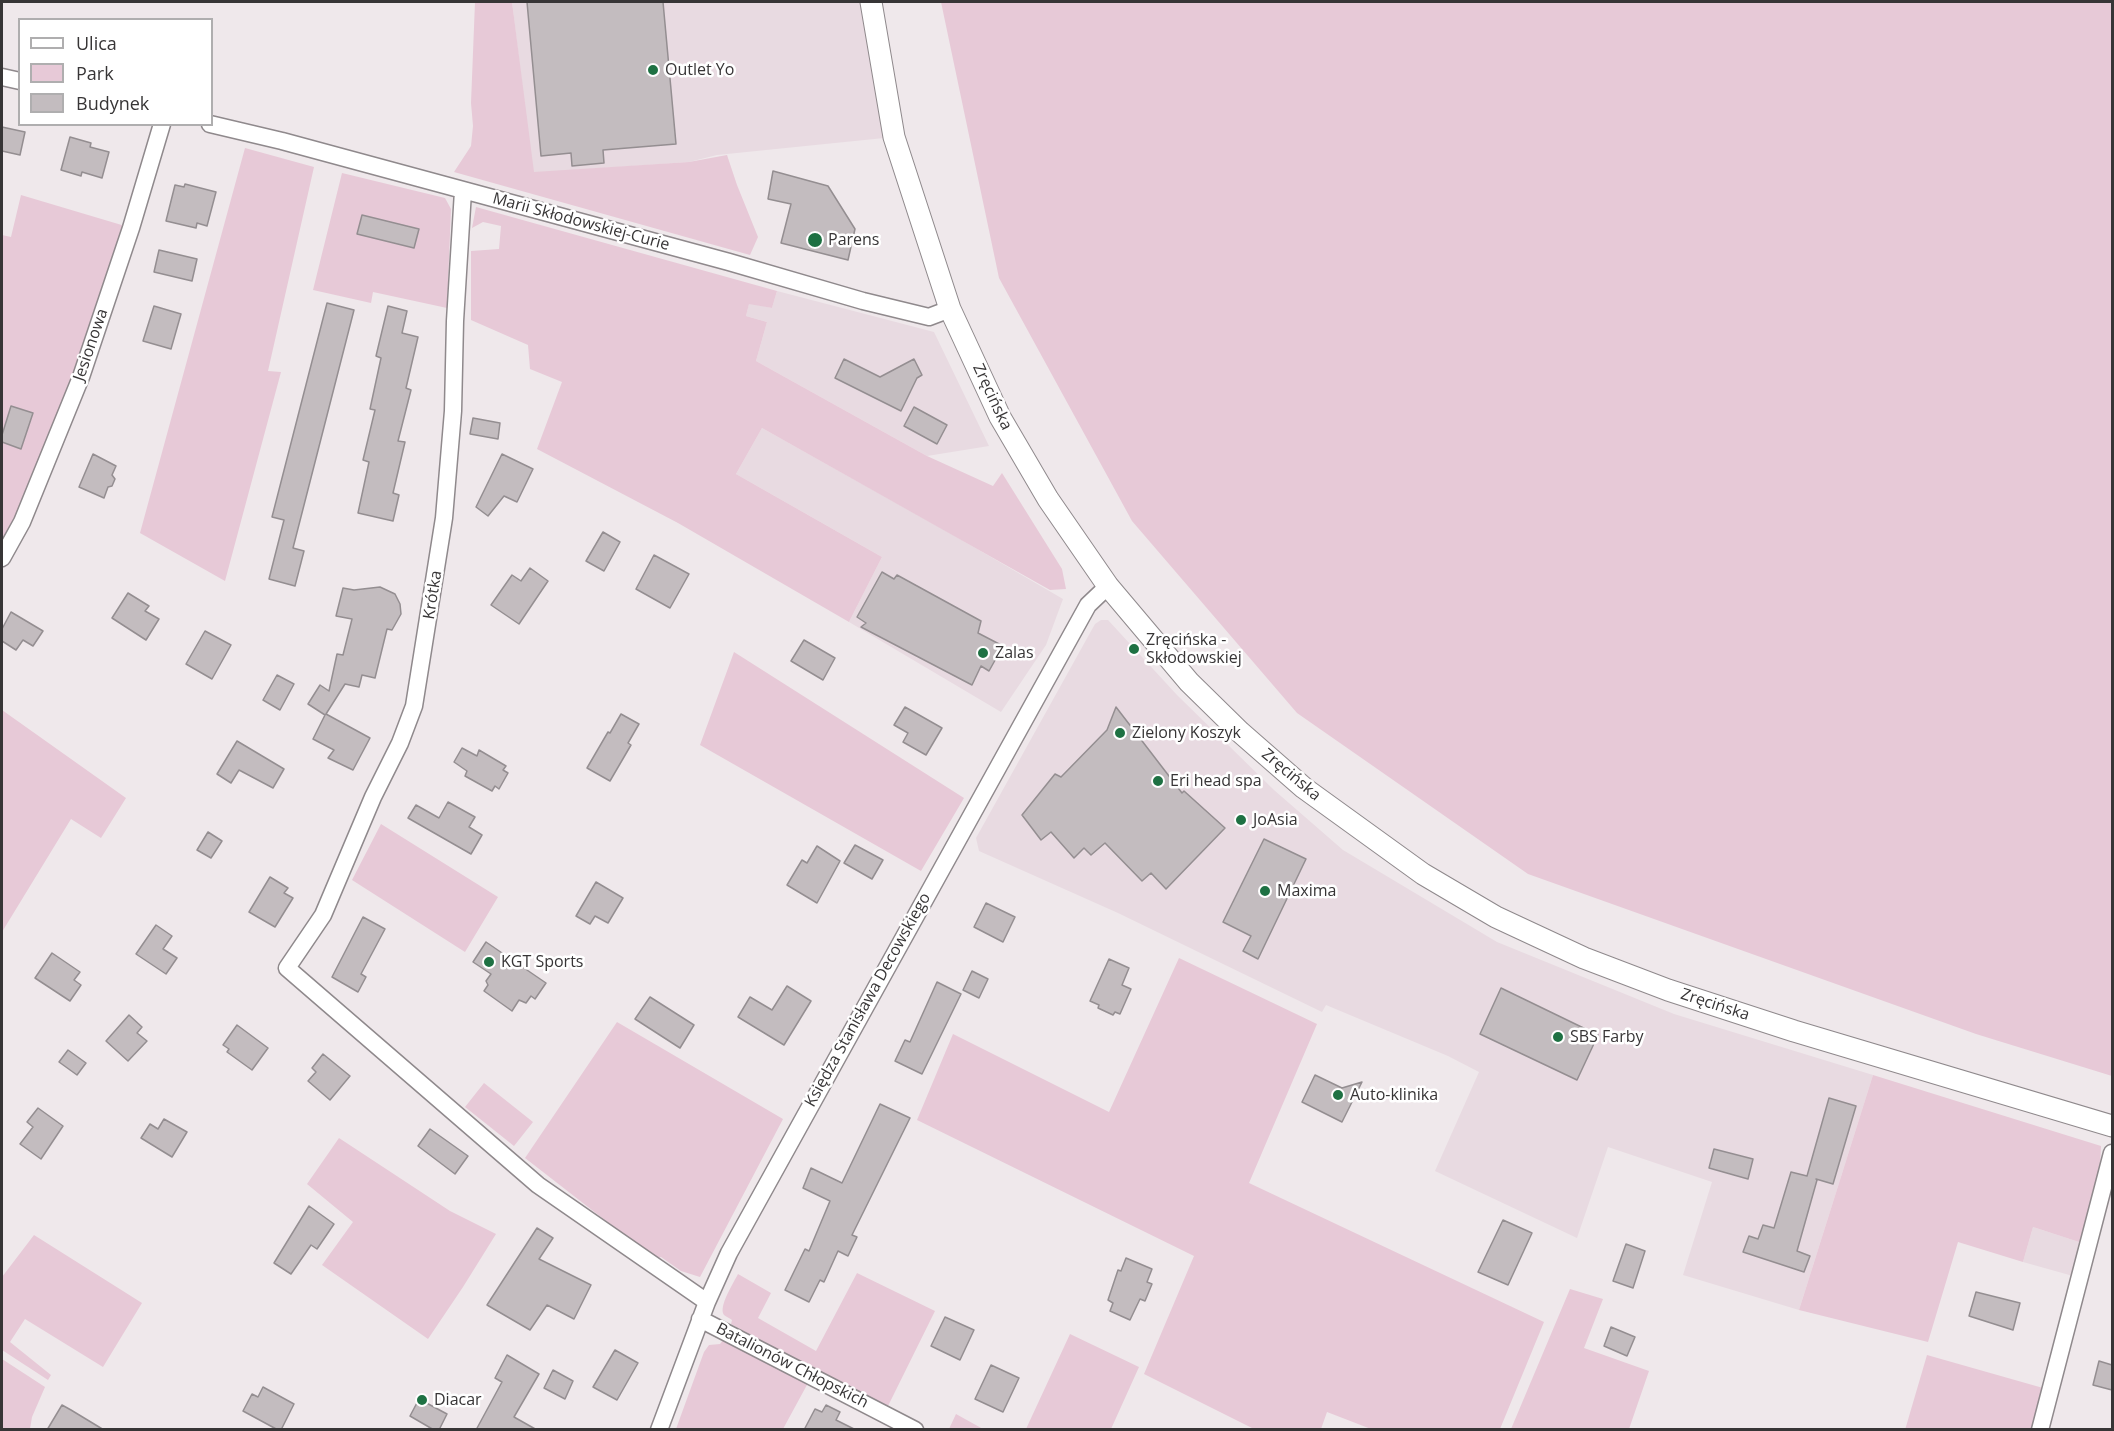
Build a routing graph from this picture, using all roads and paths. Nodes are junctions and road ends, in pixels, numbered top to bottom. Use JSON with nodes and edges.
{"nodes":[{"id":1,"x":871,"y":2,"type":"edge"},
{"id":2,"x":2,"y":77,"type":"edge"},
{"id":3,"x":18,"y":81,"type":"edge"},
{"id":4,"x":213,"y":125,"type":"edge"},
{"id":5,"x":161,"y":126,"type":"edge"},
{"id":6,"x":463,"y":191,"type":"junction"},
{"id":7,"x":950,"y":309,"type":"junction"},
{"id":8,"x":2,"y":558,"type":"edge"},
{"id":9,"x":1108,"y":586,"type":"junction"},
{"id":10,"x":2112,"y":1126,"type":"edge"},
{"id":11,"x":2112,"y":1153,"type":"edge"},
{"id":12,"x":706,"y":1302,"type":"junction"},
{"id":13,"x":700,"y":1319,"type":"junction"},
{"id":14,"x":659,"y":1430,"type":"edge"},
{"id":15,"x":915,"y":1430,"type":"edge"},
{"id":16,"x":2040,"y":1430,"type":"edge"}],
"edges":[{"from":1,"to":7,"type":"street","name":"Zręcińska"},
{"from":2,"to":3,"type":"street"},
{"from":4,"to":6,"type":"street","name":"Marii Skłodowskiej-Curie"},
{"from":5,"to":8,"type":"street","name":"Jesionowa"},
{"from":6,"to":7,"type":"street","name":"Marii Skłodowskiej-Curie"},
{"from":6,"to":12,"type":"street","name":"Krótka"},
{"from":7,"to":9,"type":"street","name":"Zręcińska"},
{"from":9,"to":10,"type":"street","name":"Zręcińska"},
{"from":9,"to":12,"type":"street","name":"Księdza Stanisława Decowskiego"},
{"from":11,"to":16,"type":"street"},
{"from":12,"to":13,"type":"street","name":"Księdza Stanisława Decowskiego"},
{"from":13,"to":14,"type":"street","name":"Księdza Stanisława Decowskiego"},
{"from":13,"to":15,"type":"street","name":"Batalionów Chłopskich"}]}
